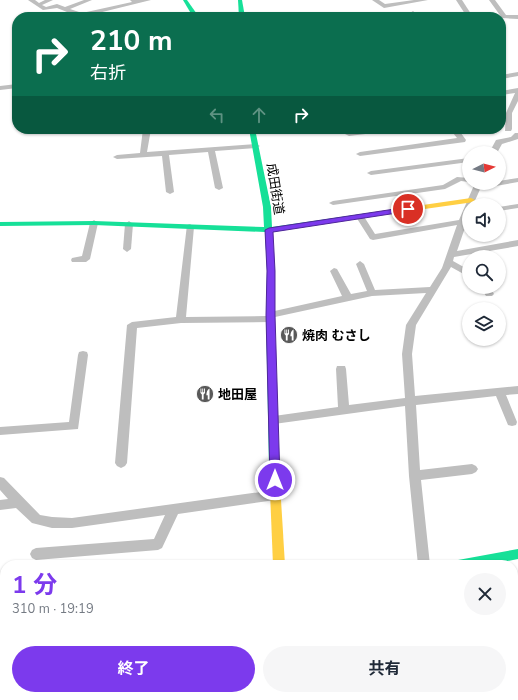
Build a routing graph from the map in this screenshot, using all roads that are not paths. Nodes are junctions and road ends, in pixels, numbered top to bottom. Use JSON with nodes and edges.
{"nodes":[{"id":1,"x":31,"y":0,"type":"edge"},
{"id":2,"x":50,"y":0,"type":"edge"},
{"id":3,"x":89,"y":0,"type":"edge"},
{"id":4,"x":148,"y":0,"type":"edge"},
{"id":5,"x":185,"y":0,"type":"edge"},
{"id":6,"x":240,"y":0,"type":"edge"},
{"id":7,"x":375,"y":0,"type":"edge"},
{"id":8,"x":425,"y":0,"type":"edge"},
{"id":9,"x":459,"y":0,"type":"edge"},
{"id":10,"x":492,"y":0,"type":"edge"},
{"id":11,"x":134,"y":1,"type":"edge"},
{"id":12,"x":38,"y":5,"type":"junction"},
{"id":13,"x":68,"y":10,"type":"junction"},
{"id":14,"x":65,"y":12,"type":"edge"},
{"id":15,"x":74,"y":12,"type":"edge"},
{"id":16,"x":93,"y":12,"type":"edge"},
{"id":17,"x":193,"y":12,"type":"edge"},
{"id":18,"x":241,"y":12,"type":"edge"},
{"id":19,"x":467,"y":12,"type":"edge"},
{"id":20,"x":500,"y":12,"type":"edge"},
{"id":21,"x":506,"y":17,"type":"edge"},
{"id":22,"x":518,"y":17,"type":"edge"},
{"id":23,"x":518,"y":74,"type":"edge"},
{"id":24,"x":506,"y":76,"type":"edge"},
{"id":25,"x":12,"y":87,"type":"edge"},
{"id":26,"x":0,"y":88,"type":"edge"},
{"id":27,"x":518,"y":91,"type":"edge"},
{"id":28,"x":506,"y":92,"type":"edge"},
{"id":29,"x":516,"y":100,"type":"edge"},
{"id":30,"x":509,"y":111,"type":"junction"},
{"id":31,"x":518,"y":116,"type":"edge"},
{"id":32,"x":506,"y":124,"type":"edge"},
{"id":33,"x":506,"y":128,"type":"edge"},
{"id":34,"x":145,"y":134,"type":"edge"},
{"id":35,"x":253,"y":134,"type":"edge"},
{"id":36,"x":458,"y":134,"type":"edge"},
{"id":37,"x":518,"y":134,"type":"edge"},
{"id":38,"x":256,"y":146,"type":"junction"},
{"id":39,"x":497,"y":146,"type":"edge"},
{"id":40,"x":211,"y":150,"type":"junction"},
{"id":41,"x":165,"y":153,"type":"junction"},
{"id":42,"x":360,"y":154,"type":"dead end"},
{"id":43,"x":143,"y":155,"type":"junction"},
{"id":44,"x":117,"y":157,"type":"dead end"},
{"id":45,"x":462,"y":161,"type":"edge"},
{"id":46,"x":371,"y":173,"type":"dead end"},
{"id":47,"x":462,"y":179,"type":"edge"},
{"id":48,"x":518,"y":180,"type":"edge"},
{"id":49,"x":506,"y":182,"type":"edge"},
{"id":50,"x":219,"y":188,"type":"dead end"},
{"id":51,"x":170,"y":192,"type":"dead end"},
{"id":52,"x":462,"y":201,"type":"edge"},
{"id":53,"x":333,"y":203,"type":"dead end"},
{"id":54,"x":518,"y":206,"type":"edge"},
{"id":55,"x":506,"y":208,"type":"edge"},
{"id":56,"x":360,"y":216,"type":"junction"},
{"id":57,"x":462,"y":218,"type":"edge"},
{"id":58,"x":94,"y":223,"type":"junction"},
{"id":59,"x":0,"y":224,"type":"edge"},
{"id":60,"x":129,"y":224,"type":"junction"},
{"id":61,"x":190,"y":227,"type":"junction"},
{"id":62,"x":462,"y":227,"type":"edge"},
{"id":63,"x":269,"y":230,"type":"junction"},
{"id":64,"x":518,"y":243,"type":"edge"},
{"id":65,"x":127,"y":249,"type":"dead end"},
{"id":66,"x":450,"y":258,"type":"junction"},
{"id":67,"x":75,"y":260,"type":"dead end"},
{"id":68,"x":360,"y":264,"type":"dead end"},
{"id":69,"x":462,"y":268,"type":"edge"},
{"id":70,"x":334,"y":271,"type":"dead end"},
{"id":71,"x":433,"y":290,"type":"junction"},
{"id":72,"x":372,"y":293,"type":"junction"},
{"id":73,"x":348,"y":298,"type":"junction"},
{"id":74,"x":271,"y":317,"type":"junction"},
{"id":75,"x":181,"y":320,"type":"junction"},
{"id":76,"x":83,"y":355,"type":"dead end"},
{"id":77,"x":341,"y":369,"type":"dead end"},
{"id":78,"x":518,"y":390,"type":"edge"},
{"id":79,"x":499,"y":392,"type":"junction"},
{"id":80,"x":410,"y":401,"type":"junction"},
{"id":81,"x":344,"y":410,"type":"junction"},
{"id":82,"x":274,"y":420,"type":"junction"},
{"id":83,"x":512,"y":422,"type":"dead end"},
{"id":84,"x":0,"y":431,"type":"edge"},
{"id":85,"x":121,"y":463,"type":"dead end"},
{"id":86,"x":472,"y":469,"type":"dead end"},
{"id":87,"x":415,"y":476,"type":"junction"},
{"id":88,"x":0,"y":482,"type":"edge"},
{"id":89,"x":275,"y":495,"type":"junction"},
{"id":90,"x":20,"y":502,"type":"junction"},
{"id":91,"x":0,"y":505,"type":"edge"},
{"id":92,"x":175,"y":508,"type":"junction"},
{"id":93,"x":36,"y":554,"type":"dead end"},
{"id":94,"x":518,"y":554,"type":"edge"},
{"id":95,"x":279,"y":560,"type":"edge"},
{"id":96,"x":423,"y":560,"type":"edge"},
{"id":97,"x":485,"y":560,"type":"edge"}],
"edges":[{"from":1,"to":12,"type":"street"},
{"from":2,"to":12,"type":"street"},
{"from":3,"to":13,"type":"street"},
{"from":4,"to":11,"type":"street"},
{"from":5,"to":17,"type":"main road"},
{"from":6,"to":18,"type":"main road"},
{"from":7,"to":8,"type":"street"},
{"from":9,"to":19,"type":"street"},
{"from":10,"to":20,"type":"street"},
{"from":11,"to":16,"type":"street"},
{"from":12,"to":13,"type":"street"},
{"from":13,"to":14,"type":"street"},
{"from":13,"to":15,"type":"street"},
{"from":21,"to":22,"type":"street"},
{"from":23,"to":24,"type":"street"},
{"from":25,"to":26,"type":"street"},
{"from":27,"to":28,"type":"street"},
{"from":27,"to":29,"type":"street"},
{"from":29,"to":30,"type":"street"},
{"from":30,"to":31,"type":"street"},
{"from":30,"to":32,"type":"street"},
{"from":33,"to":37,"type":"street"},
{"from":34,"to":43,"type":"street"},
{"from":35,"to":38,"type":"main road","name":"成田街道"},
{"from":36,"to":42,"type":"street"},
{"from":37,"to":39,"type":"street"},
{"from":38,"to":40,"type":"street"},
{"from":38,"to":63,"type":"main road","name":"成田街道"},
{"from":40,"to":41,"type":"street"},
{"from":40,"to":50,"type":"street"},
{"from":41,"to":43,"type":"street"},
{"from":41,"to":51,"type":"street"},
{"from":43,"to":44,"type":"street"},
{"from":45,"to":46,"type":"street"},
{"from":47,"to":53,"type":"street"},
{"from":48,"to":49,"type":"street"},
{"from":52,"to":56,"type":"main road"},
{"from":54,"to":55,"type":"street"},
{"from":56,"to":57,"type":"street"},
{"from":56,"to":63,"type":"main road"},
{"from":58,"to":59,"type":"main road"},
{"from":58,"to":60,"type":"main road"},
{"from":58,"to":67,"type":"street"},
{"from":60,"to":61,"type":"main road"},
{"from":60,"to":65,"type":"street"},
{"from":61,"to":63,"type":"main road"},
{"from":61,"to":75,"type":"street"},
{"from":62,"to":66,"type":"street"},
{"from":63,"to":74,"type":"main road","name":"成田街道"},
{"from":64,"to":66,"type":"street"},
{"from":66,"to":69,"type":"street"},
{"from":66,"to":71,"type":"street"},
{"from":68,"to":72,"type":"street"},
{"from":70,"to":73,"type":"street"},
{"from":71,"to":72,"type":"street"},
{"from":71,"to":80,"type":"street"},
{"from":72,"to":73,"type":"street"},
{"from":73,"to":74,"type":"street"},
{"from":74,"to":75,"type":"street"},
{"from":74,"to":82,"type":"main road","name":"成田街道"},
{"from":75,"to":85,"type":"street"},
{"from":76,"to":84,"type":"street"},
{"from":77,"to":81,"type":"street"},
{"from":78,"to":79,"type":"street"},
{"from":79,"to":80,"type":"street"},
{"from":79,"to":83,"type":"street"},
{"from":80,"to":81,"type":"street"},
{"from":80,"to":87,"type":"street"},
{"from":81,"to":82,"type":"street"},
{"from":82,"to":89,"type":"main road","name":"成田街道"},
{"from":86,"to":87,"type":"street"},
{"from":87,"to":96,"type":"street"},
{"from":88,"to":90,"type":"street"},
{"from":89,"to":92,"type":"street"},
{"from":89,"to":95,"type":"main road","name":"成田街道"},
{"from":90,"to":91,"type":"street"},
{"from":90,"to":92,"type":"street"},
{"from":92,"to":93,"type":"street"},
{"from":94,"to":97,"type":"main road"}]}
